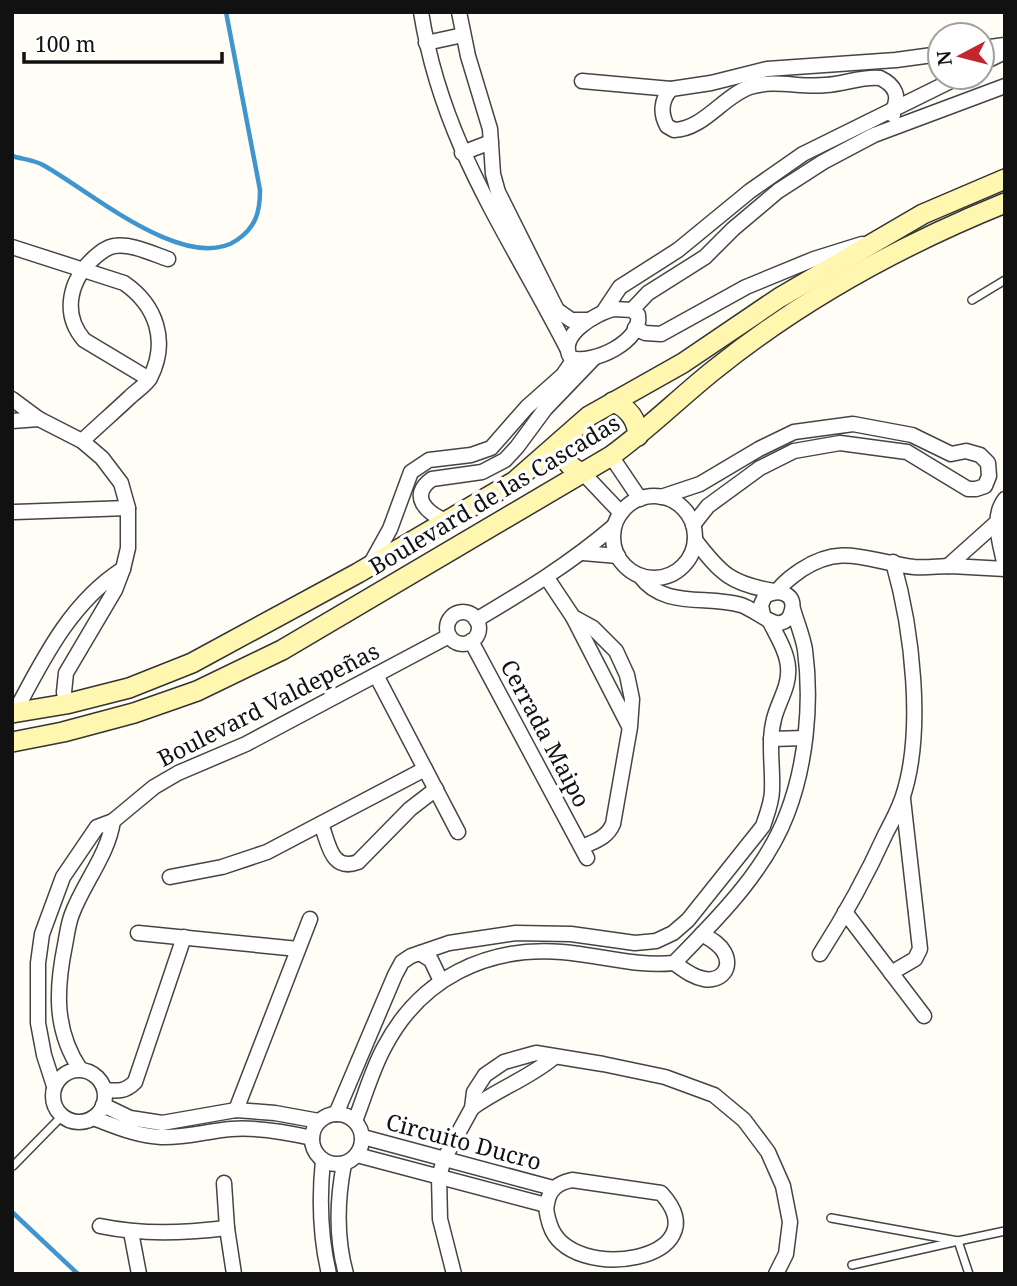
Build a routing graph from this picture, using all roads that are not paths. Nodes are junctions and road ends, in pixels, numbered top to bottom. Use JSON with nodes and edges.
{"nodes":[{"id":1,"x":459,"y":12,"type":"edge"},
{"id":2,"x":426,"y":13,"type":"edge"},
{"id":3,"x":463,"y":35,"type":"junction"},
{"id":4,"x":426,"y":43,"type":"junction"},
{"id":5,"x":926,"y":56,"type":"edge"},
{"id":6,"x":582,"y":81,"type":"dead end"},
{"id":7,"x":720,"y":81,"type":"junction"},
{"id":8,"x":1005,"y":86,"type":"edge"},
{"id":9,"x":671,"y":89,"type":"junction"},
{"id":10,"x":931,"y":91,"type":"edge"},
{"id":11,"x":727,"y":101,"type":"junction"},
{"id":12,"x":892,"y":111,"type":"junction"},
{"id":13,"x":897,"y":126,"type":"junction"},
{"id":14,"x":491,"y":142,"type":"junction"},
{"id":15,"x":462,"y":153,"type":"junction"},
{"id":16,"x":1005,"y":179,"type":"edge"},
{"id":17,"x":1005,"y":203,"type":"edge"},
{"id":18,"x":704,"y":229,"type":"junction"},
{"id":19,"x":880,"y":239,"type":"junction"},
{"id":20,"x":12,"y":247,"type":"edge"},
{"id":21,"x":713,"y":250,"type":"junction"},
{"id":22,"x":168,"y":259,"type":"dead end"},
{"id":23,"x":82,"y":268,"type":"junction"},
{"id":24,"x":534,"y":277,"type":"junction"},
{"id":25,"x":1005,"y":280,"type":"edge"},
{"id":26,"x":972,"y":300,"type":"dead end"},
{"id":27,"x":632,"y":310,"type":"junction"},
{"id":28,"x":604,"y":311,"type":"junction"},
{"id":29,"x":588,"y":320,"type":"junction"},
{"id":30,"x":635,"y":328,"type":"junction"},
{"id":31,"x":571,"y":354,"type":"junction"},
{"id":32,"x":594,"y":358,"type":"junction"},
{"id":33,"x":149,"y":379,"type":"junction"},
{"id":34,"x":12,"y":399,"type":"edge"},
{"id":35,"x":613,"y":402,"type":"junction"},
{"id":36,"x":39,"y":419,"type":"junction"},
{"id":37,"x":12,"y":421,"type":"edge"},
{"id":38,"x":638,"y":436,"type":"junction"},
{"id":39,"x":562,"y":439,"type":"junction"},
{"id":40,"x":82,"y":441,"type":"junction"},
{"id":41,"x":611,"y":456,"type":"junction"},
{"id":42,"x":583,"y":473,"type":"junction"},
{"id":43,"x":661,"y":496,"type":"junction"},
{"id":44,"x":640,"y":499,"type":"junction"},
{"id":45,"x":1004,"y":500,"type":"edge"},
{"id":46,"x":128,"y":508,"type":"junction"},
{"id":47,"x":15,"y":512,"type":"dead end"},
{"id":48,"x":618,"y":519,"type":"junction"},
{"id":49,"x":446,"y":521,"type":"junction"},
{"id":50,"x":996,"y":523,"type":"junction"},
{"id":51,"x":694,"y":533,"type":"junction"},
{"id":52,"x":583,"y":553,"type":"junction"},
{"id":53,"x":618,"y":556,"type":"junction"},
{"id":54,"x":893,"y":562,"type":"junction"},
{"id":55,"x":807,"y":566,"type":"junction"},
{"id":56,"x":947,"y":566,"type":"junction"},
{"id":57,"x":369,"y":567,"type":"junction"},
{"id":58,"x":1005,"y":568,"type":"edge"},
{"id":59,"x":123,"y":569,"type":"junction"},
{"id":60,"x":640,"y":576,"type":"junction"},
{"id":61,"x":547,"y":578,"type":"junction"},
{"id":62,"x":776,"y":591,"type":"junction"},
{"id":63,"x":792,"y":604,"type":"junction"},
{"id":64,"x":573,"y":617,"type":"junction"},
{"id":65,"x":767,"y":618,"type":"junction"},
{"id":66,"x":476,"y":620,"type":"junction"},
{"id":67,"x":449,"y":636,"type":"junction"},
{"id":68,"x":471,"y":641,"type":"junction"},
{"id":69,"x":376,"y":675,"type":"junction"},
{"id":70,"x":66,"y":704,"type":"junction"},
{"id":71,"x":14,"y":712,"type":"edge"},
{"id":72,"x":630,"y":727,"type":"junction"},
{"id":73,"x":805,"y":738,"type":"junction"},
{"id":74,"x":771,"y":740,"type":"junction"},
{"id":75,"x":12,"y":741,"type":"edge"},
{"id":76,"x":425,"y":769,"type":"junction"},
{"id":77,"x":436,"y":789,"type":"junction"},
{"id":78,"x":903,"y":799,"type":"junction"},
{"id":79,"x":113,"y":821,"type":"junction"},
{"id":80,"x":321,"y":824,"type":"junction"},
{"id":81,"x":458,"y":832,"type":"dead end"},
{"id":82,"x":170,"y":877,"type":"dead end"},
{"id":83,"x":51,"y":906,"type":"junction"},
{"id":84,"x":845,"y":912,"type":"junction"},
{"id":85,"x":72,"y":914,"type":"junction"},
{"id":86,"x":310,"y":919,"type":"dead end"},
{"id":87,"x":858,"y":931,"type":"junction"},
{"id":88,"x":138,"y":933,"type":"dead end"},
{"id":89,"x":702,"y":934,"type":"junction"},
{"id":90,"x":184,"y":937,"type":"junction"},
{"id":91,"x":831,"y":937,"type":"junction"},
{"id":92,"x":617,"y":940,"type":"junction"},
{"id":93,"x":298,"y":949,"type":"junction"},
{"id":94,"x":420,"y":953,"type":"junction"},
{"id":95,"x":820,"y":954,"type":"dead end"},
{"id":96,"x":615,"y":960,"type":"junction"},
{"id":97,"x":674,"y":963,"type":"junction"},
{"id":98,"x":891,"y":973,"type":"junction"},
{"id":99,"x":441,"y":981,"type":"junction"},
{"id":100,"x":925,"y":1016,"type":"dead end"},
{"id":101,"x":553,"y":1058,"type":"junction"},
{"id":102,"x":80,"y":1069,"type":"junction"},
{"id":103,"x":54,"y":1086,"type":"junction"},
{"id":104,"x":105,"y":1090,"type":"junction"},
{"id":105,"x":103,"y":1105,"type":"junction"},
{"id":106,"x":472,"y":1108,"type":"junction"},
{"id":107,"x":236,"y":1110,"type":"junction"},
{"id":108,"x":336,"y":1114,"type":"junction"},
{"id":109,"x":62,"y":1116,"type":"junction"},
{"id":110,"x":93,"y":1118,"type":"junction"},
{"id":111,"x":319,"y":1121,"type":"junction"},
{"id":112,"x":355,"y":1121,"type":"junction"},
{"id":113,"x":363,"y":1137,"type":"junction"},
{"id":114,"x":312,"y":1138,"type":"junction"},
{"id":115,"x":357,"y":1155,"type":"junction"},
{"id":116,"x":444,"y":1159,"type":"junction"},
{"id":117,"x":323,"y":1160,"type":"junction"},
{"id":118,"x":344,"y":1164,"type":"junction"},
{"id":119,"x":13,"y":1166,"type":"edge"},
{"id":120,"x":439,"y":1177,"type":"junction"},
{"id":121,"x":224,"y":1183,"type":"dead end"},
{"id":122,"x":553,"y":1188,"type":"junction"},
{"id":123,"x":546,"y":1205,"type":"junction"},
{"id":124,"x":831,"y":1218,"type":"dead end"},
{"id":125,"x":100,"y":1226,"type":"dead end"},
{"id":126,"x":227,"y":1228,"type":"junction"},
{"id":127,"x":1005,"y":1231,"type":"edge"},
{"id":128,"x":131,"y":1232,"type":"junction"},
{"id":129,"x":958,"y":1241,"type":"junction"},
{"id":130,"x":852,"y":1265,"type":"dead end"},
{"id":131,"x":139,"y":1274,"type":"edge"},
{"id":132,"x":234,"y":1274,"type":"edge"},
{"id":133,"x":330,"y":1274,"type":"edge"},
{"id":134,"x":346,"y":1274,"type":"edge"},
{"id":135,"x":454,"y":1274,"type":"edge"},
{"id":136,"x":776,"y":1274,"type":"edge"},
{"id":137,"x":969,"y":1274,"type":"edge"}],
"edges":[{"from":1,"to":3,"type":"street"},
{"from":2,"to":4,"type":"street"},
{"from":3,"to":4,"type":"street"},
{"from":3,"to":14,"type":"street"},
{"from":4,"to":15,"type":"street"},
{"from":5,"to":7,"type":"street"},
{"from":6,"to":9,"type":"street"},
{"from":7,"to":9,"type":"street"},
{"from":7,"to":11,"type":"street"},
{"from":8,"to":13,"type":"street"},
{"from":9,"to":11,"type":"street"},
{"from":10,"to":12,"type":"street"},
{"from":11,"to":12,"type":"street"},
{"from":12,"to":13,"type":"street"},
{"from":12,"to":18,"type":"street"},
{"from":13,"to":21,"type":"street"},
{"from":14,"to":15,"type":"street"},
{"from":14,"to":24,"type":"street"},
{"from":15,"to":24,"type":"street"},
{"from":16,"to":19,"type":"main road","name":"Boulevard de las Cascadas"},
{"from":17,"to":38,"type":"main road","name":"Boulevard de las Cascadas"},
{"from":18,"to":21,"type":"street"},
{"from":18,"to":28,"type":"street"},
{"from":19,"to":30,"type":"street"},
{"from":19,"to":35,"type":"main road","name":"Boulevard de las Cascadas"},
{"from":20,"to":23,"type":"street"},
{"from":21,"to":27,"type":"street"},
{"from":22,"to":23,"type":"street"},
{"from":23,"to":33,"type":"street"},
{"from":23,"to":33,"type":"street"},
{"from":24,"to":29,"type":"street"},
{"from":24,"to":31,"type":"street"},
{"from":25,"to":26,"type":"lane"},
{"from":27,"to":28,"type":"street"},
{"from":27,"to":30,"type":"street"},
{"from":28,"to":29,"type":"street"},
{"from":29,"to":31,"type":"street"},
{"from":30,"to":32,"type":"street"},
{"from":31,"to":32,"type":"street"},
{"from":31,"to":57,"type":"street"},
{"from":32,"to":49,"type":"street"},
{"from":33,"to":40,"type":"street"},
{"from":34,"to":36,"type":"street"},
{"from":35,"to":38,"type":"main road"},
{"from":35,"to":39,"type":"main road","name":"Boulevard de las Cascadas"},
{"from":36,"to":37,"type":"street"},
{"from":36,"to":40,"type":"street"},
{"from":38,"to":41,"type":"main road","name":"Boulevard de las Cascadas"},
{"from":39,"to":42,"type":"main road"},
{"from":39,"to":49,"type":"main road","name":"Boulevard de las Cascadas"},
{"from":40,"to":46,"type":"street"},
{"from":41,"to":42,"type":"main road","name":"Boulevard de las Cascadas"},
{"from":41,"to":44,"type":"street"},
{"from":42,"to":48,"type":"street"},
{"from":42,"to":75,"type":"main road","name":"Boulevard de las Cascadas"},
{"from":43,"to":44,"type":"street"},
{"from":43,"to":51,"type":"street"},
{"from":43,"to":51,"type":"street"},
{"from":44,"to":48,"type":"street"},
{"from":45,"to":50,"type":"street"},
{"from":46,"to":47,"type":"street"},
{"from":46,"to":59,"type":"street"},
{"from":48,"to":52,"type":"street"},
{"from":48,"to":53,"type":"street"},
{"from":49,"to":57,"type":"main road","name":"Boulevard de las Cascadas"},
{"from":50,"to":56,"type":"street"},
{"from":50,"to":58,"type":"street"},
{"from":51,"to":60,"type":"street"},
{"from":51,"to":62,"type":"street"},
{"from":52,"to":53,"type":"street"},
{"from":52,"to":61,"type":"street"},
{"from":53,"to":60,"type":"street"},
{"from":54,"to":55,"type":"street"},
{"from":54,"to":56,"type":"street"},
{"from":54,"to":78,"type":"street"},
{"from":55,"to":62,"type":"street"},
{"from":55,"to":63,"type":"street"},
{"from":56,"to":58,"type":"street"},
{"from":57,"to":70,"type":"main road","name":"Boulevard de las Cascadas"},
{"from":59,"to":70,"type":"street"},
{"from":59,"to":71,"type":"street"},
{"from":60,"to":65,"type":"street"},
{"from":61,"to":64,"type":"street","name":"Cerrada Maipo"},
{"from":61,"to":66,"type":"street"},
{"from":62,"to":63,"type":"street"},
{"from":62,"to":65,"type":"street"},
{"from":63,"to":65,"type":"street"},
{"from":63,"to":73,"type":"street"},
{"from":64,"to":72,"type":"street","name":"Cerrada Maipo"},
{"from":64,"to":72,"type":"street","name":"Cerrada Maipo"},
{"from":65,"to":74,"type":"street"},
{"from":66,"to":67,"type":"street"},
{"from":66,"to":68,"type":"street"},
{"from":67,"to":68,"type":"street"},
{"from":67,"to":69,"type":"street","name":"Boulevard Valdepeñas"},
{"from":68,"to":72,"type":"street","name":"Cerrada Maipo"},
{"from":69,"to":76,"type":"street"},
{"from":69,"to":79,"type":"street","name":"Boulevard Valdepeñas"},
{"from":70,"to":71,"type":"main road","name":"Boulevard de las Cascadas"},
{"from":73,"to":74,"type":"street"},
{"from":73,"to":89,"type":"street"},
{"from":74,"to":92,"type":"street"},
{"from":76,"to":77,"type":"street"},
{"from":76,"to":80,"type":"street"},
{"from":77,"to":80,"type":"street"},
{"from":77,"to":81,"type":"street"},
{"from":78,"to":84,"type":"street"},
{"from":78,"to":98,"type":"street"},
{"from":79,"to":83,"type":"street","name":"Boulevard Valdepeñas"},
{"from":79,"to":85,"type":"street"},
{"from":80,"to":82,"type":"street"},
{"from":83,"to":85,"type":"street"},
{"from":83,"to":103,"type":"street","name":"Boulevard Valdepeñas"},
{"from":84,"to":87,"type":"street"},
{"from":84,"to":91,"type":"street"},
{"from":85,"to":102,"type":"street"},
{"from":86,"to":93,"type":"street"},
{"from":87,"to":91,"type":"street"},
{"from":87,"to":98,"type":"street"},
{"from":88,"to":90,"type":"street"},
{"from":89,"to":97,"type":"street"},
{"from":89,"to":97,"type":"street"},
{"from":90,"to":93,"type":"street"},
{"from":90,"to":104,"type":"street"},
{"from":91,"to":95,"type":"street"},
{"from":92,"to":94,"type":"street"},
{"from":92,"to":96,"type":"street"},
{"from":93,"to":107,"type":"street"},
{"from":94,"to":99,"type":"street"},
{"from":94,"to":108,"type":"street"},
{"from":96,"to":97,"type":"street"},
{"from":96,"to":99,"type":"street"},
{"from":98,"to":100,"type":"street"},
{"from":99,"to":112,"type":"street"},
{"from":101,"to":106,"type":"street"},
{"from":101,"to":106,"type":"street"},
{"from":101,"to":136,"type":"street"},
{"from":102,"to":103,"type":"street"},
{"from":102,"to":104,"type":"street"},
{"from":103,"to":109,"type":"street"},
{"from":104,"to":105,"type":"street"},
{"from":105,"to":107,"type":"street"},
{"from":105,"to":110,"type":"street"},
{"from":106,"to":116,"type":"street"},
{"from":107,"to":111,"type":"street"},
{"from":108,"to":111,"type":"street"},
{"from":108,"to":112,"type":"street"},
{"from":109,"to":110,"type":"street"},
{"from":109,"to":119,"type":"lane"},
{"from":110,"to":114,"type":"street"},
{"from":111,"to":114,"type":"street"},
{"from":112,"to":113,"type":"street"},
{"from":113,"to":115,"type":"street"},
{"from":113,"to":116,"type":"street","name":"Circuito Ducro"},
{"from":114,"to":117,"type":"street"},
{"from":115,"to":118,"type":"street"},
{"from":115,"to":120,"type":"street","name":"Circuito Ducro"},
{"from":116,"to":120,"type":"street"},
{"from":116,"to":122,"type":"street","name":"Circuito Ducro"},
{"from":117,"to":118,"type":"street"},
{"from":117,"to":133,"type":"street"},
{"from":118,"to":134,"type":"street"},
{"from":120,"to":123,"type":"street","name":"Circuito Ducro"},
{"from":120,"to":135,"type":"street"},
{"from":121,"to":126,"type":"street"},
{"from":122,"to":123,"type":"street","name":"Circuito Ducro"},
{"from":122,"to":123,"type":"street","name":"Circuito Ducro"},
{"from":124,"to":129,"type":"lane"},
{"from":125,"to":128,"type":"street"},
{"from":126,"to":128,"type":"street"},
{"from":126,"to":132,"type":"street"},
{"from":127,"to":129,"type":"lane"},
{"from":128,"to":131,"type":"street"},
{"from":129,"to":130,"type":"lane"},
{"from":129,"to":137,"type":"lane"}]}
